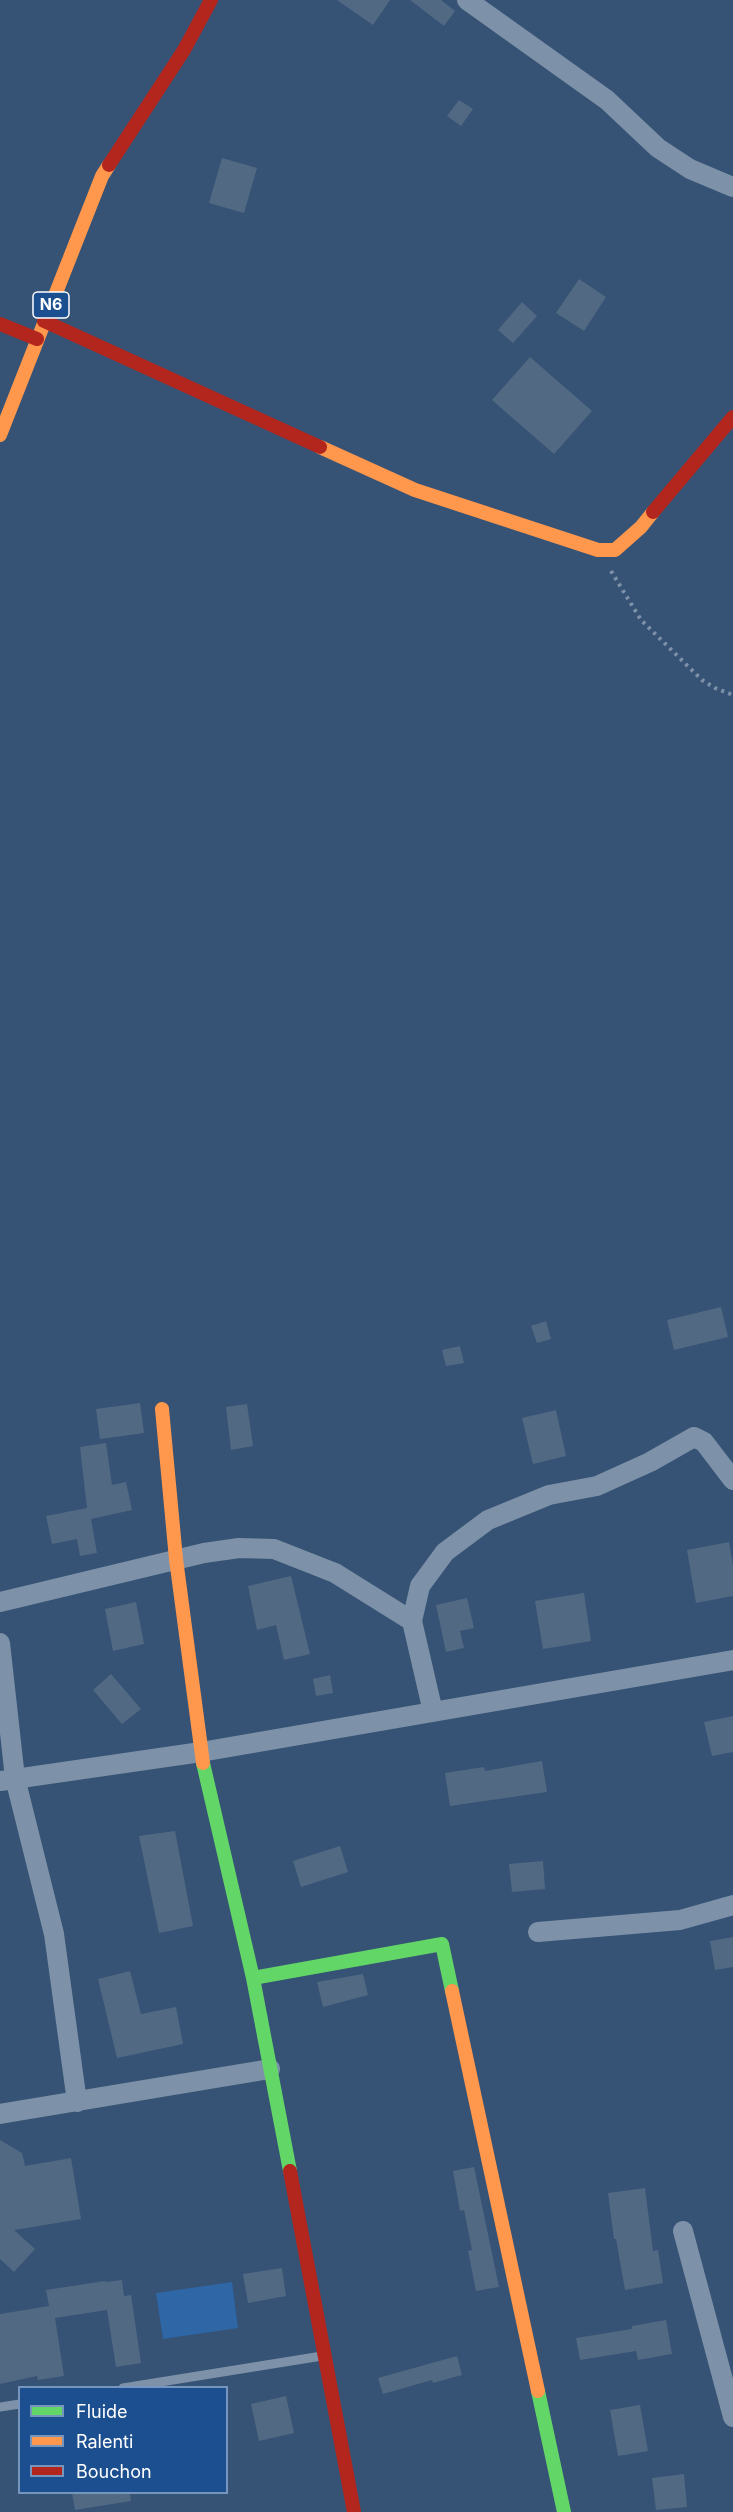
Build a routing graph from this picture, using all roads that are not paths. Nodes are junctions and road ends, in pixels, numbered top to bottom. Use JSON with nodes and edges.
{"nodes":[{"id":1,"x":211,"y":0,"type":"edge"},
{"id":2,"x":467,"y":0,"type":"edge"},
{"id":3,"x":491,"y":7,"type":"edge"},
{"id":4,"x":733,"y":187,"type":"edge"},
{"id":5,"x":44,"y":321,"type":"junction"},
{"id":6,"x":0,"y":324,"type":"edge"},
{"id":7,"x":37,"y":339,"type":"junction"},
{"id":8,"x":733,"y":417,"type":"edge"},
{"id":9,"x":0,"y":435,"type":"edge"},
{"id":10,"x":162,"y":1409,"type":"dead end"},
{"id":11,"x":733,"y":1480,"type":"edge"},
{"id":12,"x":177,"y":1560,"type":"junction"},
{"id":13,"x":0,"y":1602,"type":"edge"},
{"id":14,"x":412,"y":1621,"type":"junction"},
{"id":15,"x":0,"y":1643,"type":"edge"},
{"id":16,"x":733,"y":1660,"type":"edge"},
{"id":17,"x":433,"y":1712,"type":"junction"},
{"id":18,"x":201,"y":1752,"type":"junction"},
{"id":19,"x":7,"y":1780,"type":"edge"},
{"id":20,"x":733,"y":1905,"type":"edge"},
{"id":21,"x":538,"y":1932,"type":"dead end"},
{"id":22,"x":253,"y":1978,"type":"junction"},
{"id":23,"x":270,"y":2069,"type":"junction"},
{"id":24,"x":77,"y":2102,"type":"junction"},
{"id":25,"x":0,"y":2114,"type":"edge"},
{"id":26,"x":683,"y":2231,"type":"dead end"},
{"id":27,"x":325,"y":2355,"type":"junction"},
{"id":28,"x":135,"y":2386,"type":"edge"},
{"id":29,"x":18,"y":2404,"type":"edge"},
{"id":30,"x":0,"y":2407,"type":"edge"},
{"id":31,"x":733,"y":2417,"type":"edge"},
{"id":32,"x":354,"y":2512,"type":"edge"},
{"id":33,"x":564,"y":2512,"type":"edge"}],
"edges":[{"from":1,"to":5,"type":"main road","number":"N6"},
{"from":2,"to":3,"type":"street"},
{"from":3,"to":4,"type":"street"},
{"from":5,"to":7,"type":"main road","number":"N6"},
{"from":5,"to":8,"type":"main road"},
{"from":6,"to":7,"type":"main road"},
{"from":7,"to":9,"type":"main road","number":"N6"},
{"from":10,"to":12,"type":"main road"},
{"from":11,"to":14,"type":"street"},
{"from":12,"to":13,"type":"street"},
{"from":12,"to":14,"type":"street"},
{"from":12,"to":18,"type":"main road"},
{"from":14,"to":17,"type":"street"},
{"from":15,"to":19,"type":"street"},
{"from":16,"to":17,"type":"street"},
{"from":17,"to":18,"type":"street"},
{"from":18,"to":19,"type":"street"},
{"from":18,"to":22,"type":"main road"},
{"from":19,"to":24,"type":"street"},
{"from":20,"to":21,"type":"street"},
{"from":22,"to":23,"type":"main road"},
{"from":22,"to":33,"type":"main road"},
{"from":23,"to":24,"type":"street"},
{"from":23,"to":27,"type":"main road"},
{"from":24,"to":25,"type":"street"},
{"from":26,"to":31,"type":"street"},
{"from":27,"to":28,"type":"lane"},
{"from":27,"to":32,"type":"main road"},
{"from":29,"to":30,"type":"lane"}]}
